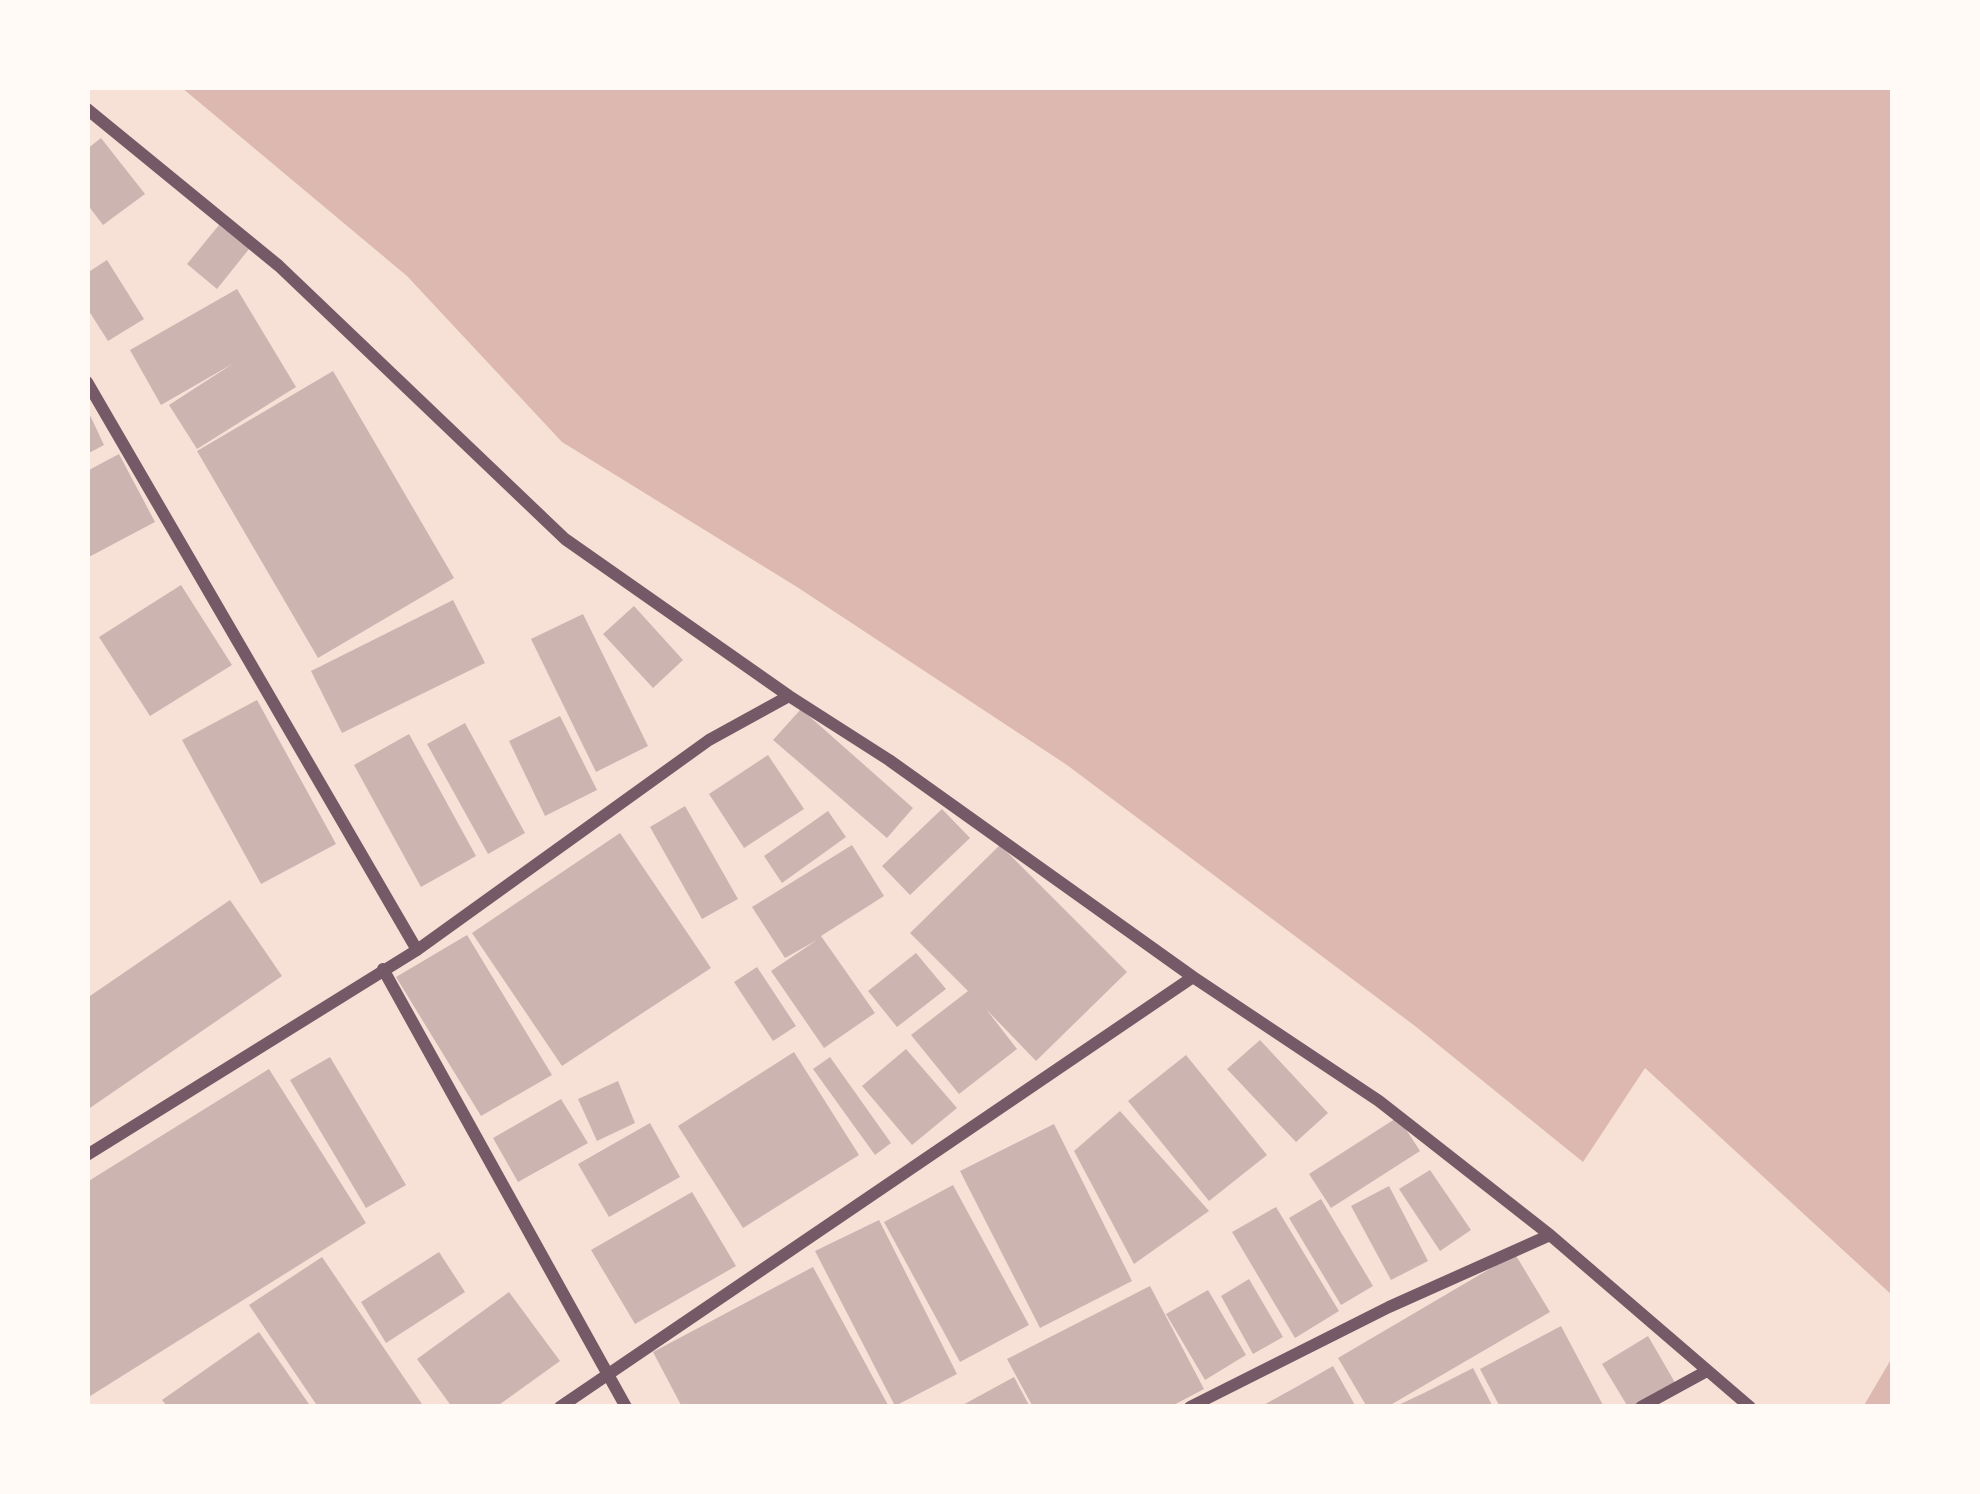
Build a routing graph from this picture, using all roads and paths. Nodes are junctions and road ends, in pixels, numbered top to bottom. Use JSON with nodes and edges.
{"nodes":[{"id":1,"x":87,"y":109,"type":"edge"},
{"id":2,"x":87,"y":382,"type":"edge"},
{"id":3,"x":789,"y":696,"type":"junction"},
{"id":4,"x":417,"y":950,"type":"junction"},
{"id":5,"x":382,"y":969,"type":"junction"},
{"id":6,"x":1193,"y":977,"type":"junction"},
{"id":7,"x":87,"y":1155,"type":"edge"},
{"id":8,"x":1550,"y":1235,"type":"junction"},
{"id":9,"x":1705,"y":1372,"type":"junction"},
{"id":10,"x":610,"y":1376,"type":"junction"},
{"id":11,"x":560,"y":1407,"type":"edge"},
{"id":12,"x":626,"y":1407,"type":"edge"},
{"id":13,"x":1190,"y":1407,"type":"edge"},
{"id":14,"x":1641,"y":1407,"type":"edge"},
{"id":15,"x":1750,"y":1407,"type":"edge"}],
"edges":[{"from":1,"to":3,"type":"street"},
{"from":2,"to":4,"type":"street"},
{"from":3,"to":4,"type":"street"},
{"from":3,"to":6,"type":"street"},
{"from":4,"to":5,"type":"street"},
{"from":5,"to":7,"type":"street"},
{"from":5,"to":10,"type":"street"},
{"from":6,"to":8,"type":"street"},
{"from":6,"to":10,"type":"street"},
{"from":8,"to":9,"type":"street"},
{"from":8,"to":13,"type":"street"},
{"from":9,"to":14,"type":"street"},
{"from":9,"to":15,"type":"street"},
{"from":10,"to":11,"type":"street"},
{"from":10,"to":12,"type":"street"}]}
